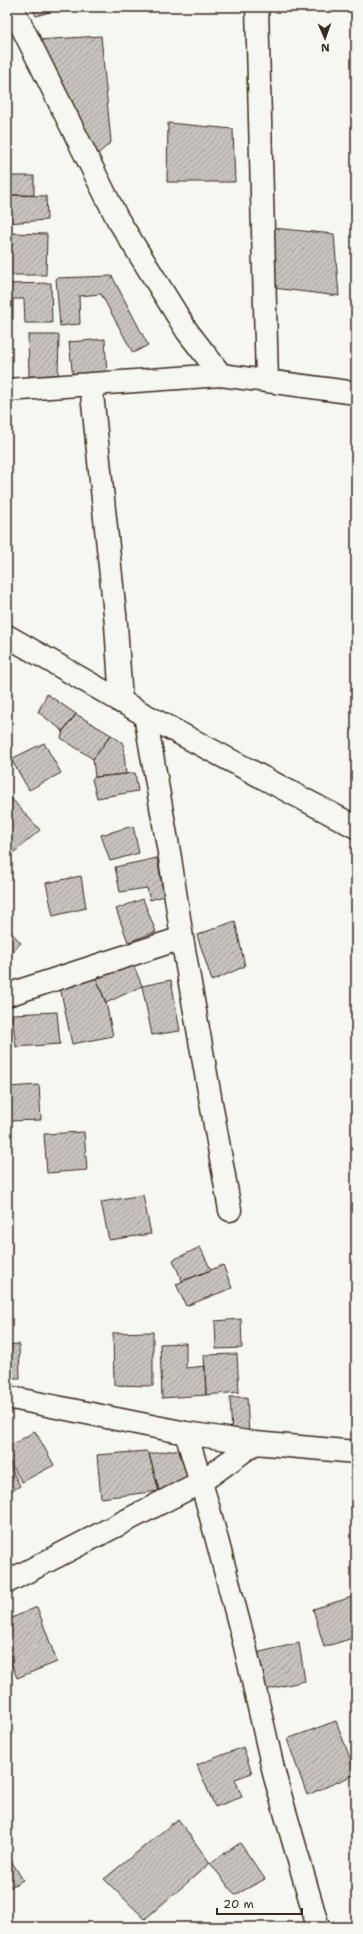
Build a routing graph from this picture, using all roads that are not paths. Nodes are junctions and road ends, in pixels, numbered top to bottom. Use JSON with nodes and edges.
{"nodes":[{"id":1,"x":12,"y":7,"type":"edge"},
{"id":2,"x":257,"y":7,"type":"edge"},
{"id":3,"x":221,"y":375,"type":"junction"},
{"id":4,"x":267,"y":381,"type":"junction"},
{"id":5,"x":91,"y":384,"type":"junction"},
{"id":6,"x":7,"y":390,"type":"edge"},
{"id":7,"x":356,"y":393,"type":"edge"},
{"id":8,"x":7,"y":636,"type":"edge"},
{"id":9,"x":121,"y":702,"type":"junction"},
{"id":10,"x":145,"y":715,"type":"junction"},
{"id":11,"x":356,"y":827,"type":"edge"},
{"id":12,"x":182,"y":938,"type":"junction"},
{"id":13,"x":7,"y":995,"type":"edge"},
{"id":14,"x":230,"y":1210,"type":"dead end"},
{"id":15,"x":7,"y":1397,"type":"edge"},
{"id":16,"x":186,"y":1433,"type":"junction"},
{"id":17,"x":255,"y":1443,"type":"junction"},
{"id":18,"x":356,"y":1452,"type":"edge"},
{"id":19,"x":201,"y":1482,"type":"junction"},
{"id":20,"x":7,"y":1582,"type":"edge"},
{"id":21,"x":318,"y":1927,"type":"edge"}],
"edges":[{"from":1,"to":3,"type":"street"},
{"from":2,"to":4,"type":"street"},
{"from":3,"to":4,"type":"street"},
{"from":3,"to":5,"type":"street"},
{"from":4,"to":7,"type":"street"},
{"from":5,"to":6,"type":"street"},
{"from":5,"to":9,"type":"street"},
{"from":8,"to":9,"type":"street"},
{"from":9,"to":10,"type":"street"},
{"from":10,"to":11,"type":"street"},
{"from":10,"to":12,"type":"street"},
{"from":12,"to":13,"type":"street"},
{"from":12,"to":14,"type":"street"},
{"from":15,"to":16,"type":"street"},
{"from":16,"to":17,"type":"street"},
{"from":16,"to":19,"type":"street"},
{"from":17,"to":18,"type":"street"},
{"from":17,"to":19,"type":"street"},
{"from":19,"to":20,"type":"street"},
{"from":19,"to":21,"type":"street"}]}
